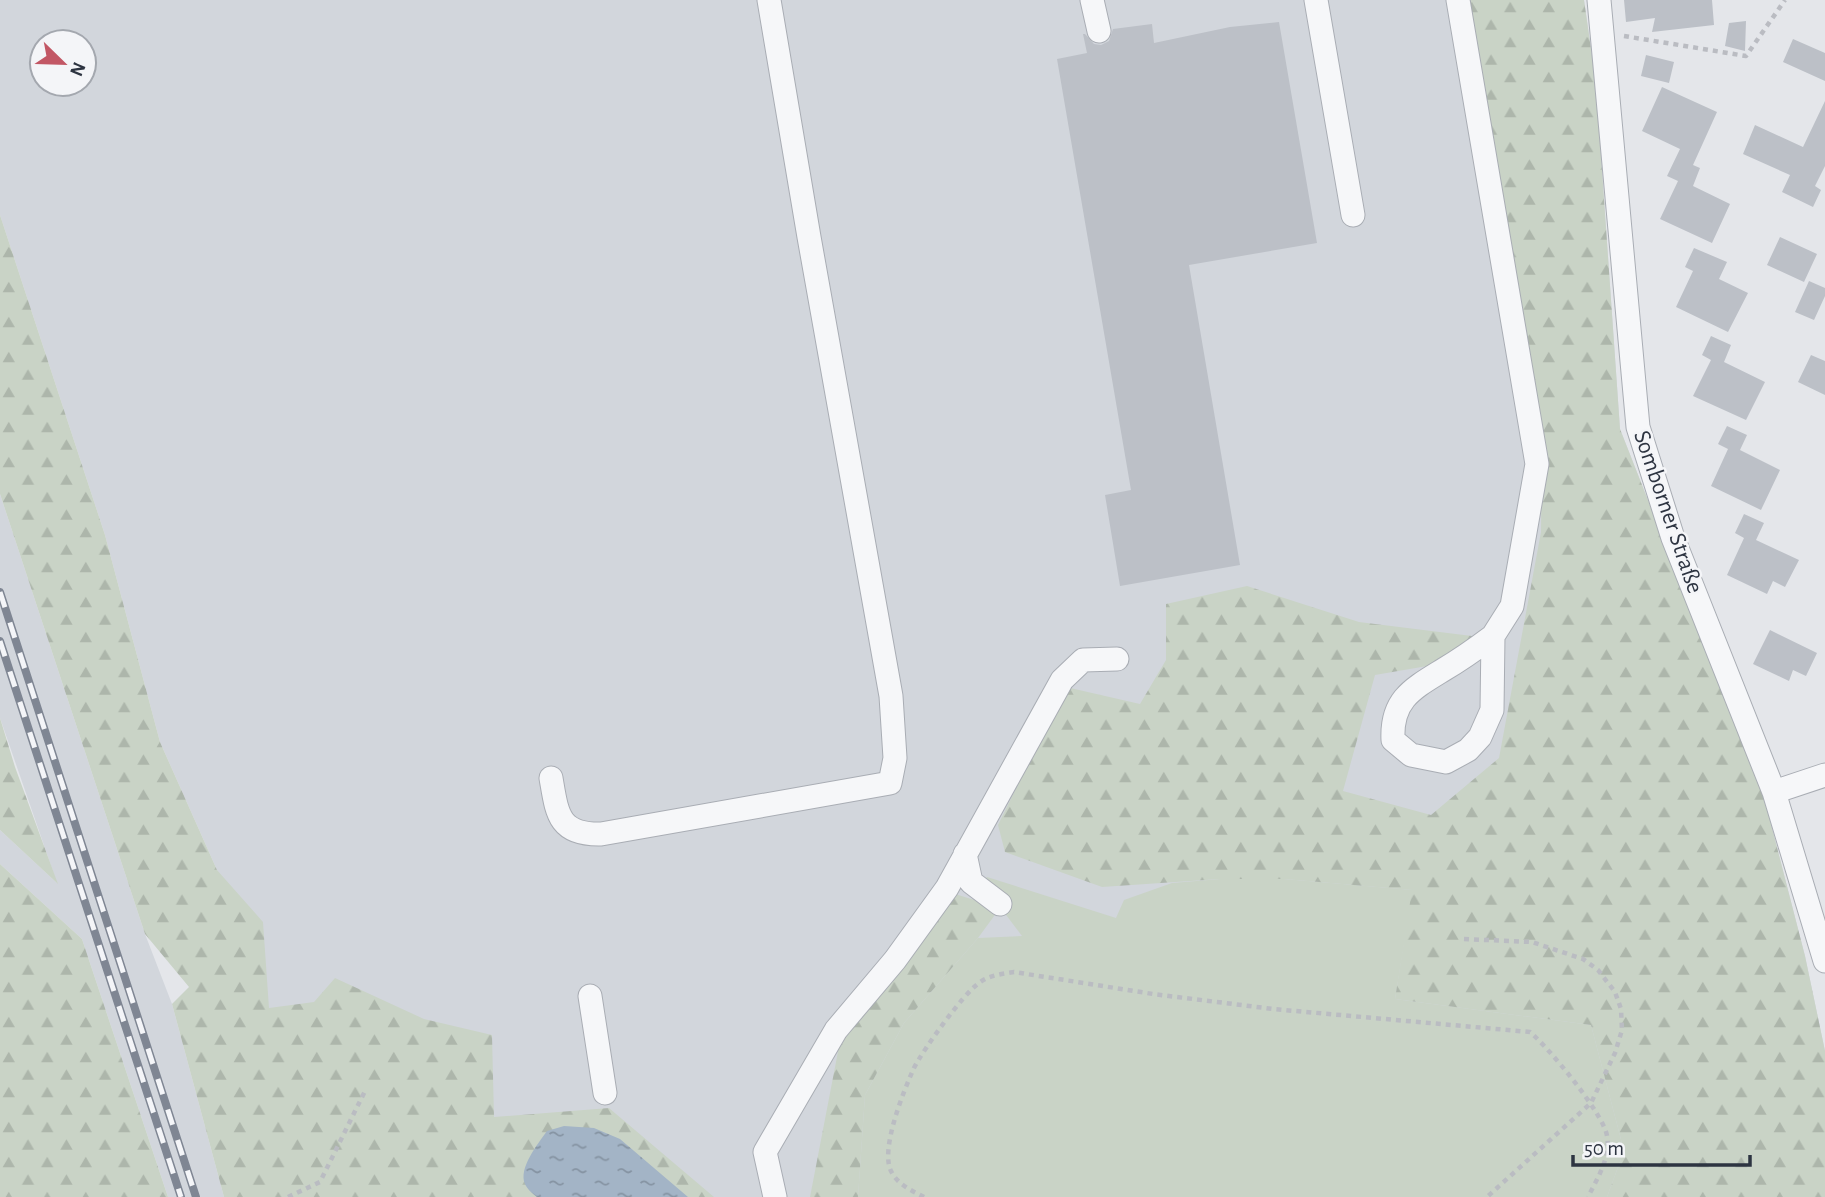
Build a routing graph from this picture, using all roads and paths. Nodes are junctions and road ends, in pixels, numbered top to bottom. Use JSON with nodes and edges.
{"nodes":[{"id":1,"x":769,"y":0,"type":"edge"},
{"id":2,"x":1092,"y":0,"type":"edge"},
{"id":3,"x":1316,"y":0,"type":"edge"},
{"id":4,"x":1458,"y":0,"type":"edge"},
{"id":5,"x":1598,"y":0,"type":"edge"},
{"id":6,"x":1785,"y":0,"type":"edge"},
{"id":7,"x":1099,"y":31,"type":"dead end"},
{"id":8,"x":1602,"y":33,"type":"junction"},
{"id":9,"x":1353,"y":215,"type":"dead end"},
{"id":10,"x":1493,"y":636,"type":"junction"},
{"id":11,"x":1117,"y":659,"type":"dead end"},
{"id":12,"x":1825,"y":775,"type":"edge"},
{"id":13,"x":551,"y":778,"type":"dead end"},
{"id":14,"x":1774,"y":792,"type":"junction"},
{"id":15,"x":965,"y":854,"type":"junction"},
{"id":16,"x":1000,"y":904,"type":"dead end"},
{"id":17,"x":1464,"y":939,"type":"dead end"},
{"id":18,"x":1825,"y":961,"type":"edge"},
{"id":19,"x":590,"y":996,"type":"dead end"},
{"id":20,"x":365,"y":1091,"type":"dead end"},
{"id":21,"x":605,"y":1093,"type":"dead end"},
{"id":22,"x":1591,"y":1103,"type":"junction"},
{"id":23,"x":288,"y":1197,"type":"edge"},
{"id":24,"x":775,"y":1197,"type":"edge"},
{"id":25,"x":924,"y":1197,"type":"edge"},
{"id":26,"x":1487,"y":1197,"type":"edge"},
{"id":27,"x":1588,"y":1197,"type":"edge"}],
"edges":[{"from":1,"to":13,"type":"street"},
{"from":2,"to":7,"type":"street"},
{"from":3,"to":9,"type":"street"},
{"from":4,"to":10,"type":"street"},
{"from":5,"to":8,"type":"street","name":"Somborner Straße"},
{"from":6,"to":8,"type":"path"},
{"from":8,"to":14,"type":"street","name":"Somborner Straße"},
{"from":10,"to":10,"type":"street"},
{"from":11,"to":15,"type":"street"},
{"from":12,"to":14,"type":"street"},
{"from":14,"to":18,"type":"street","name":"Somborner Straße"},
{"from":15,"to":16,"type":"street"},
{"from":15,"to":24,"type":"street"},
{"from":17,"to":22,"type":"path"},
{"from":19,"to":21,"type":"street"},
{"from":20,"to":23,"type":"path"},
{"from":22,"to":25,"type":"path"},
{"from":22,"to":26,"type":"path"},
{"from":22,"to":27,"type":"path"}]}
